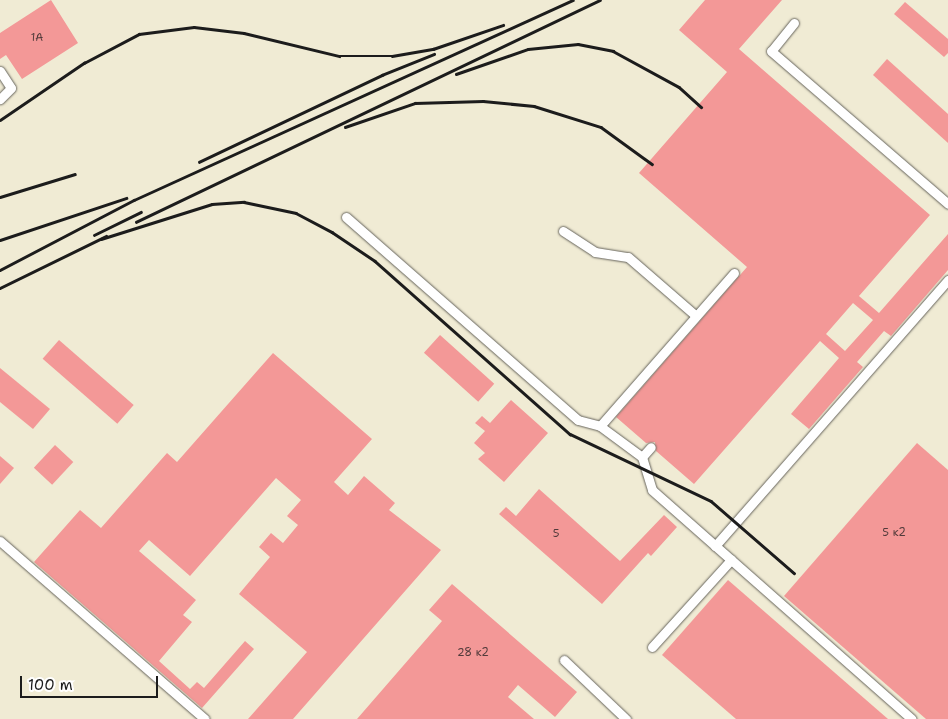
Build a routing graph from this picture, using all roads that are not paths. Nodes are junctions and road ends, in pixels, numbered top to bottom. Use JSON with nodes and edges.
{"nodes":[{"id":1,"x":794,"y":23,"type":"dead end"},
{"id":2,"x":0,"y":71,"type":"edge"},
{"id":3,"x":0,"y":99,"type":"edge"},
{"id":4,"x":948,"y":204,"type":"edge"},
{"id":5,"x":346,"y":217,"type":"dead end"},
{"id":6,"x":564,"y":231,"type":"dead end"},
{"id":7,"x":734,"y":273,"type":"dead end"},
{"id":8,"x":948,"y":280,"type":"edge"},
{"id":9,"x":696,"y":316,"type":"junction"},
{"id":10,"x":600,"y":426,"type":"junction"},
{"id":11,"x":651,"y":447,"type":"dead end"},
{"id":12,"x":642,"y":457,"type":"junction"},
{"id":13,"x":0,"y":541,"type":"edge"},
{"id":14,"x":715,"y":546,"type":"junction"},
{"id":15,"x":731,"y":560,"type":"junction"},
{"id":16,"x":652,"y":647,"type":"dead end"},
{"id":17,"x":564,"y":660,"type":"dead end"},
{"id":18,"x":205,"y":719,"type":"edge"},
{"id":19,"x":626,"y":719,"type":"edge"},
{"id":20,"x":912,"y":719,"type":"edge"}],
"edges":[{"from":1,"to":4,"type":"lane"},
{"from":2,"to":3,"type":"lane"},
{"from":5,"to":10,"type":"lane"},
{"from":6,"to":9,"type":"lane"},
{"from":7,"to":9,"type":"lane"},
{"from":8,"to":14,"type":"lane"},
{"from":9,"to":10,"type":"lane"},
{"from":10,"to":12,"type":"lane"},
{"from":11,"to":12,"type":"lane"},
{"from":12,"to":14,"type":"lane"},
{"from":13,"to":18,"type":"lane"},
{"from":14,"to":15,"type":"lane"},
{"from":15,"to":16,"type":"lane"},
{"from":15,"to":20,"type":"lane"},
{"from":17,"to":19,"type":"lane"}]}
